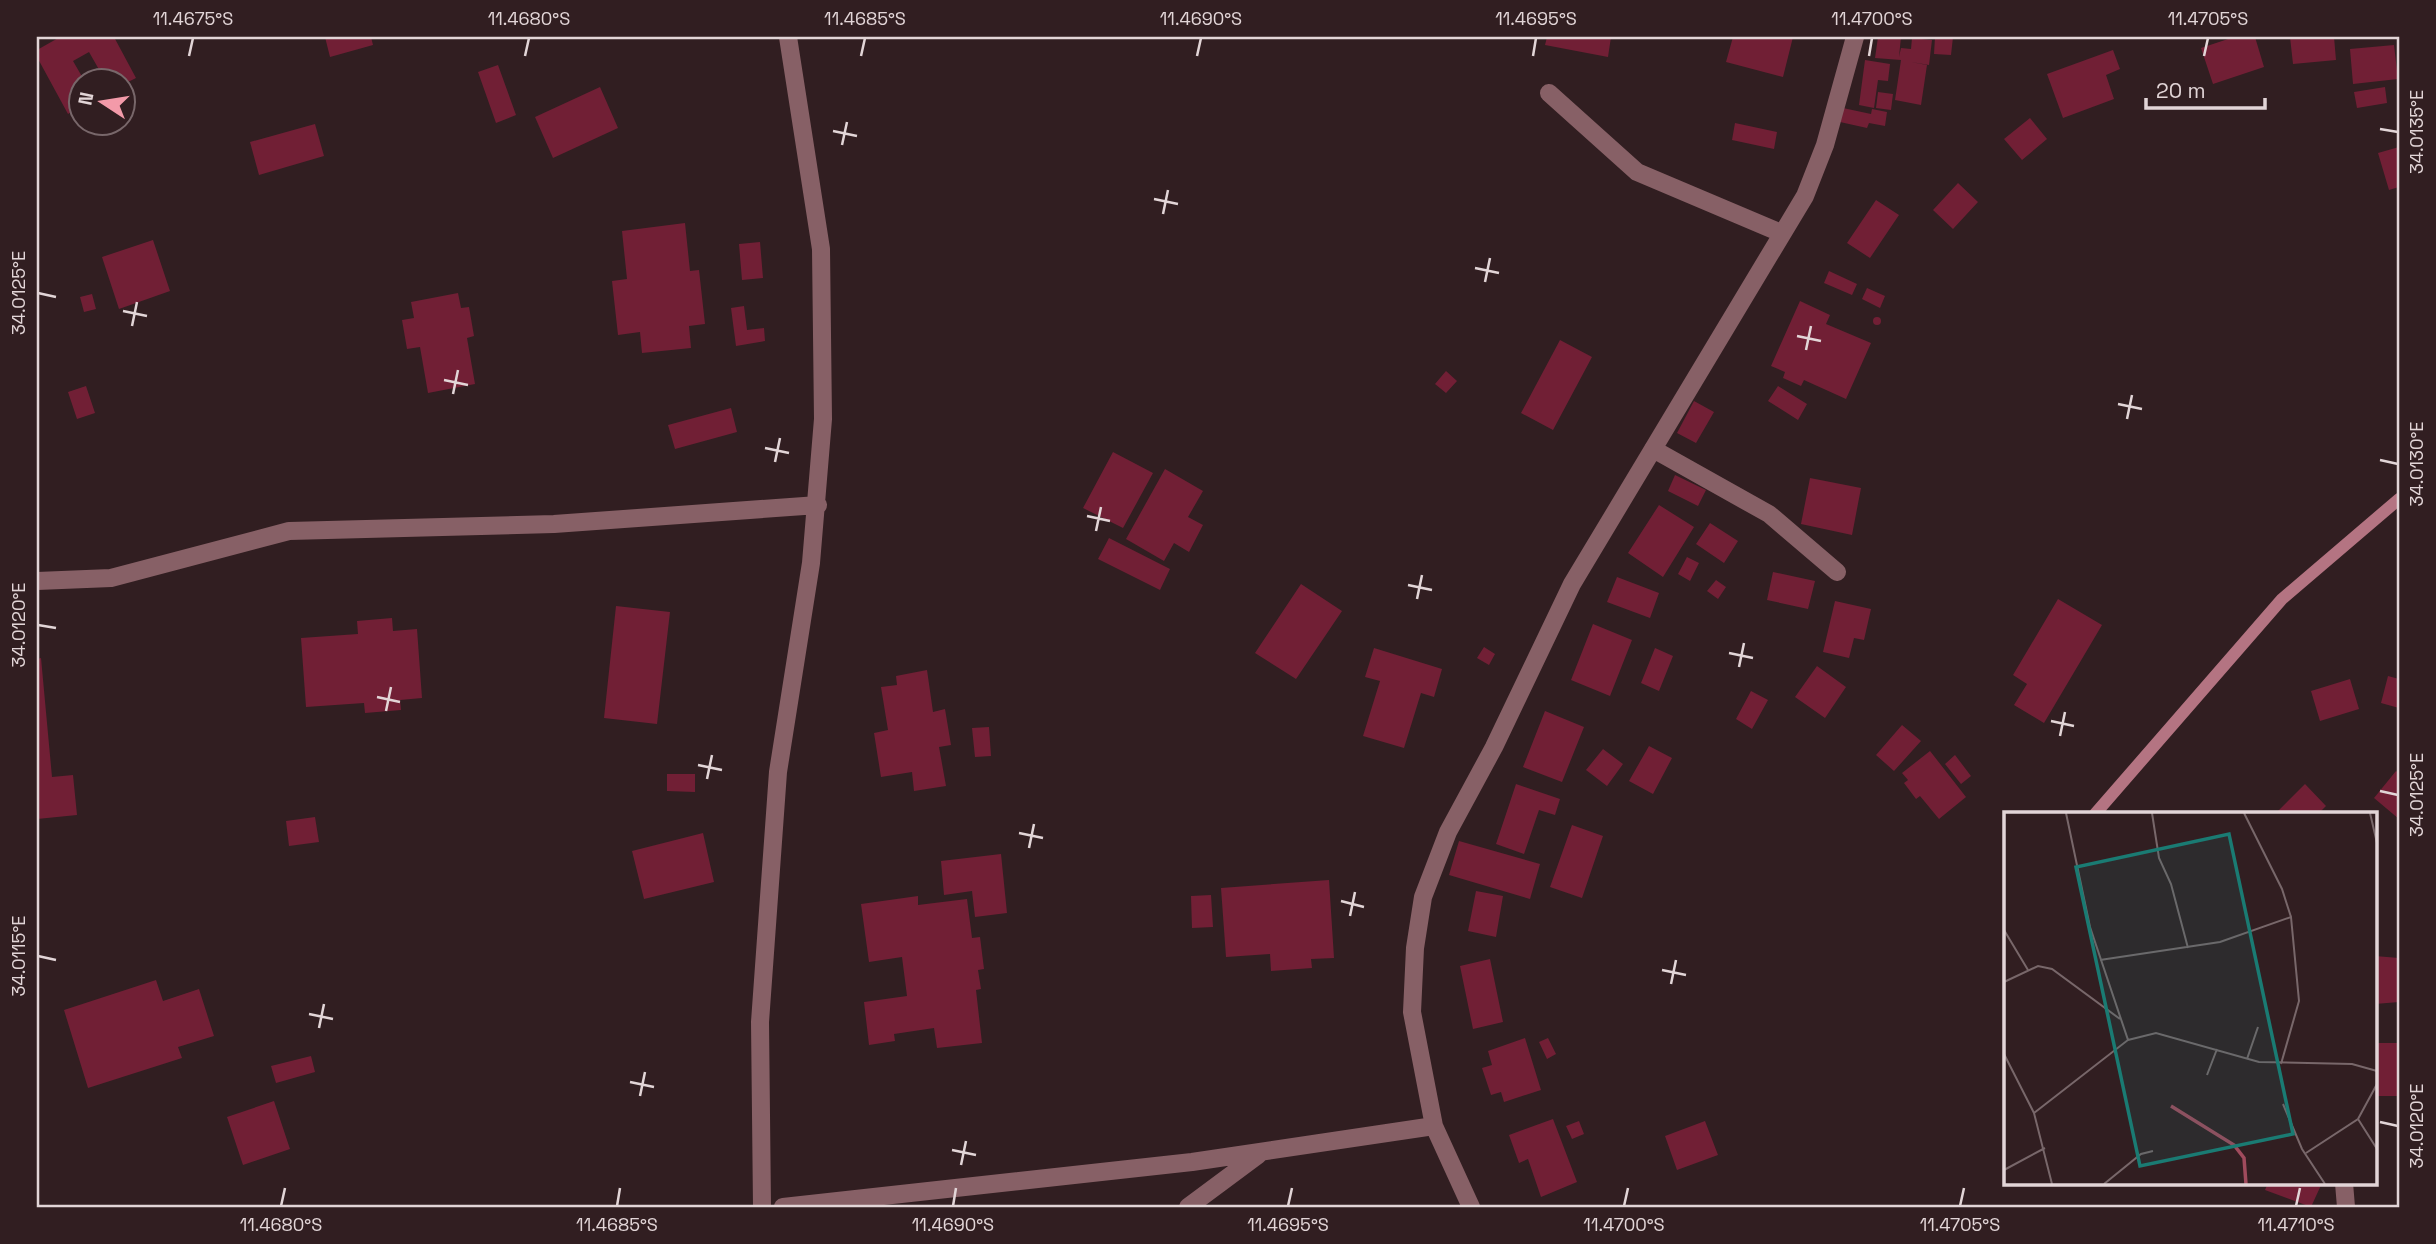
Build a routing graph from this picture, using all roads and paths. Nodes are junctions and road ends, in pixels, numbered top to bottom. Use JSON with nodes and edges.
{"nodes":[{"id":1,"x":788,"y":37,"type":"edge"},
{"id":2,"x":1855,"y":37,"type":"edge"},
{"id":3,"x":1549,"y":93,"type":"dead end"},
{"id":4,"x":1781,"y":233,"type":"junction"},
{"id":5,"x":1653,"y":449,"type":"junction"},
{"id":6,"x":818,"y":505,"type":"junction"},
{"id":7,"x":1837,"y":572,"type":"dead end"},
{"id":8,"x":37,"y":581,"type":"edge"},
{"id":9,"x":1434,"y":1126,"type":"junction"},
{"id":10,"x":1261,"y":1152,"type":"junction"},
{"id":11,"x":2344,"y":1184,"type":"edge"},
{"id":12,"x":762,"y":1207,"type":"edge"},
{"id":13,"x":783,"y":1207,"type":"edge"},
{"id":14,"x":1188,"y":1207,"type":"edge"},
{"id":15,"x":1471,"y":1207,"type":"edge"},
{"id":16,"x":2346,"y":1207,"type":"edge"}],
"edges":[{"from":1,"to":6,"type":"street"},
{"from":2,"to":4,"type":"street"},
{"from":3,"to":4,"type":"street"},
{"from":4,"to":5,"type":"street"},
{"from":5,"to":7,"type":"street"},
{"from":5,"to":9,"type":"street"},
{"from":6,"to":8,"type":"street"},
{"from":6,"to":12,"type":"street"},
{"from":9,"to":10,"type":"street"},
{"from":9,"to":15,"type":"street"},
{"from":10,"to":13,"type":"street"},
{"from":10,"to":14,"type":"street"},
{"from":11,"to":16,"type":"street"}]}
